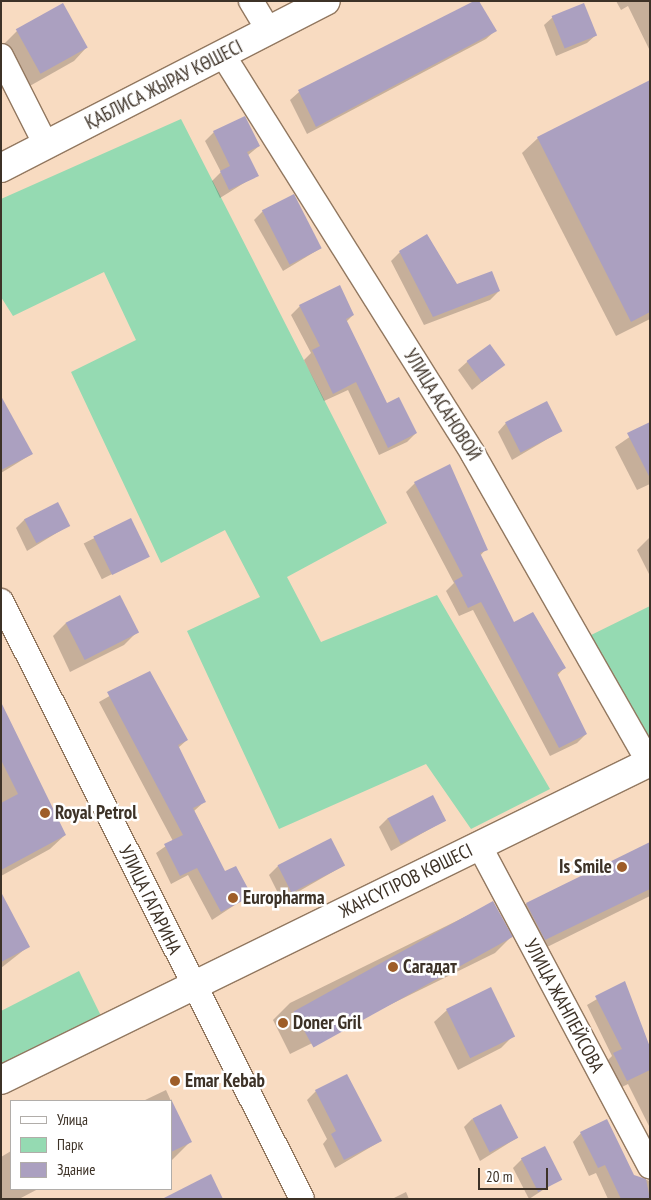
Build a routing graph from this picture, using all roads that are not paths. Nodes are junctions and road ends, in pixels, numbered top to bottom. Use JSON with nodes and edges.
{"nodes":[{"id":1,"x":251,"y":1,"type":"edge"},
{"id":2,"x":326,"y":1,"type":"edge"},
{"id":3,"x":269,"y":32,"type":"junction"},
{"id":4,"x":223,"y":55,"type":"junction"},
{"id":5,"x":1,"y":56,"type":"edge"},
{"id":6,"x":46,"y":145,"type":"junction"},
{"id":7,"x":1,"y":168,"type":"edge"},
{"id":8,"x":1,"y":601,"type":"edge"},
{"id":9,"x":649,"y":762,"type":"edge"},
{"id":10,"x":479,"y":845,"type":"junction"},
{"id":11,"x":192,"y":987,"type":"junction"},
{"id":12,"x":1,"y":1080,"type":"edge"},
{"id":13,"x":650,"y":1166,"type":"edge"},
{"id":14,"x":302,"y":1199,"type":"edge"}],
"edges":[{"from":1,"to":3,"type":"street"},
{"from":2,"to":3,"type":"main road","name":"ҚАБЛИСА ЖЫРАУ КӨШЕСІ"},
{"from":3,"to":4,"type":"main road","name":"ҚАБЛИСА ЖЫРАУ КӨШЕСІ"},
{"from":4,"to":6,"type":"main road","name":"ҚАБЛИСА ЖЫРАУ КӨШЕСІ"},
{"from":4,"to":9,"type":"street","name":"УЛИЦА АСАНОВОЙ"},
{"from":5,"to":6,"type":"street"},
{"from":6,"to":7,"type":"main road","name":"ҚАБЛИСА ЖЫРАУ КӨШЕСІ"},
{"from":8,"to":11,"type":"street","name":"УЛИЦА ГАГАРИНА"},
{"from":9,"to":10,"type":"main road","name":"ЖАНСҮГІРОВ КӨШЕСІ"},
{"from":10,"to":11,"type":"main road","name":"ЖАНСҮГІРОВ КӨШЕСІ"},
{"from":10,"to":13,"type":"street","name":"УЛИЦА ЖАНПЕЙСОВА"},
{"from":11,"to":12,"type":"main road","name":"ЖАНСҮГІРОВ КӨШЕСІ"},
{"from":11,"to":14,"type":"street","name":"УЛИЦА ГАГАРИНА"}]}
